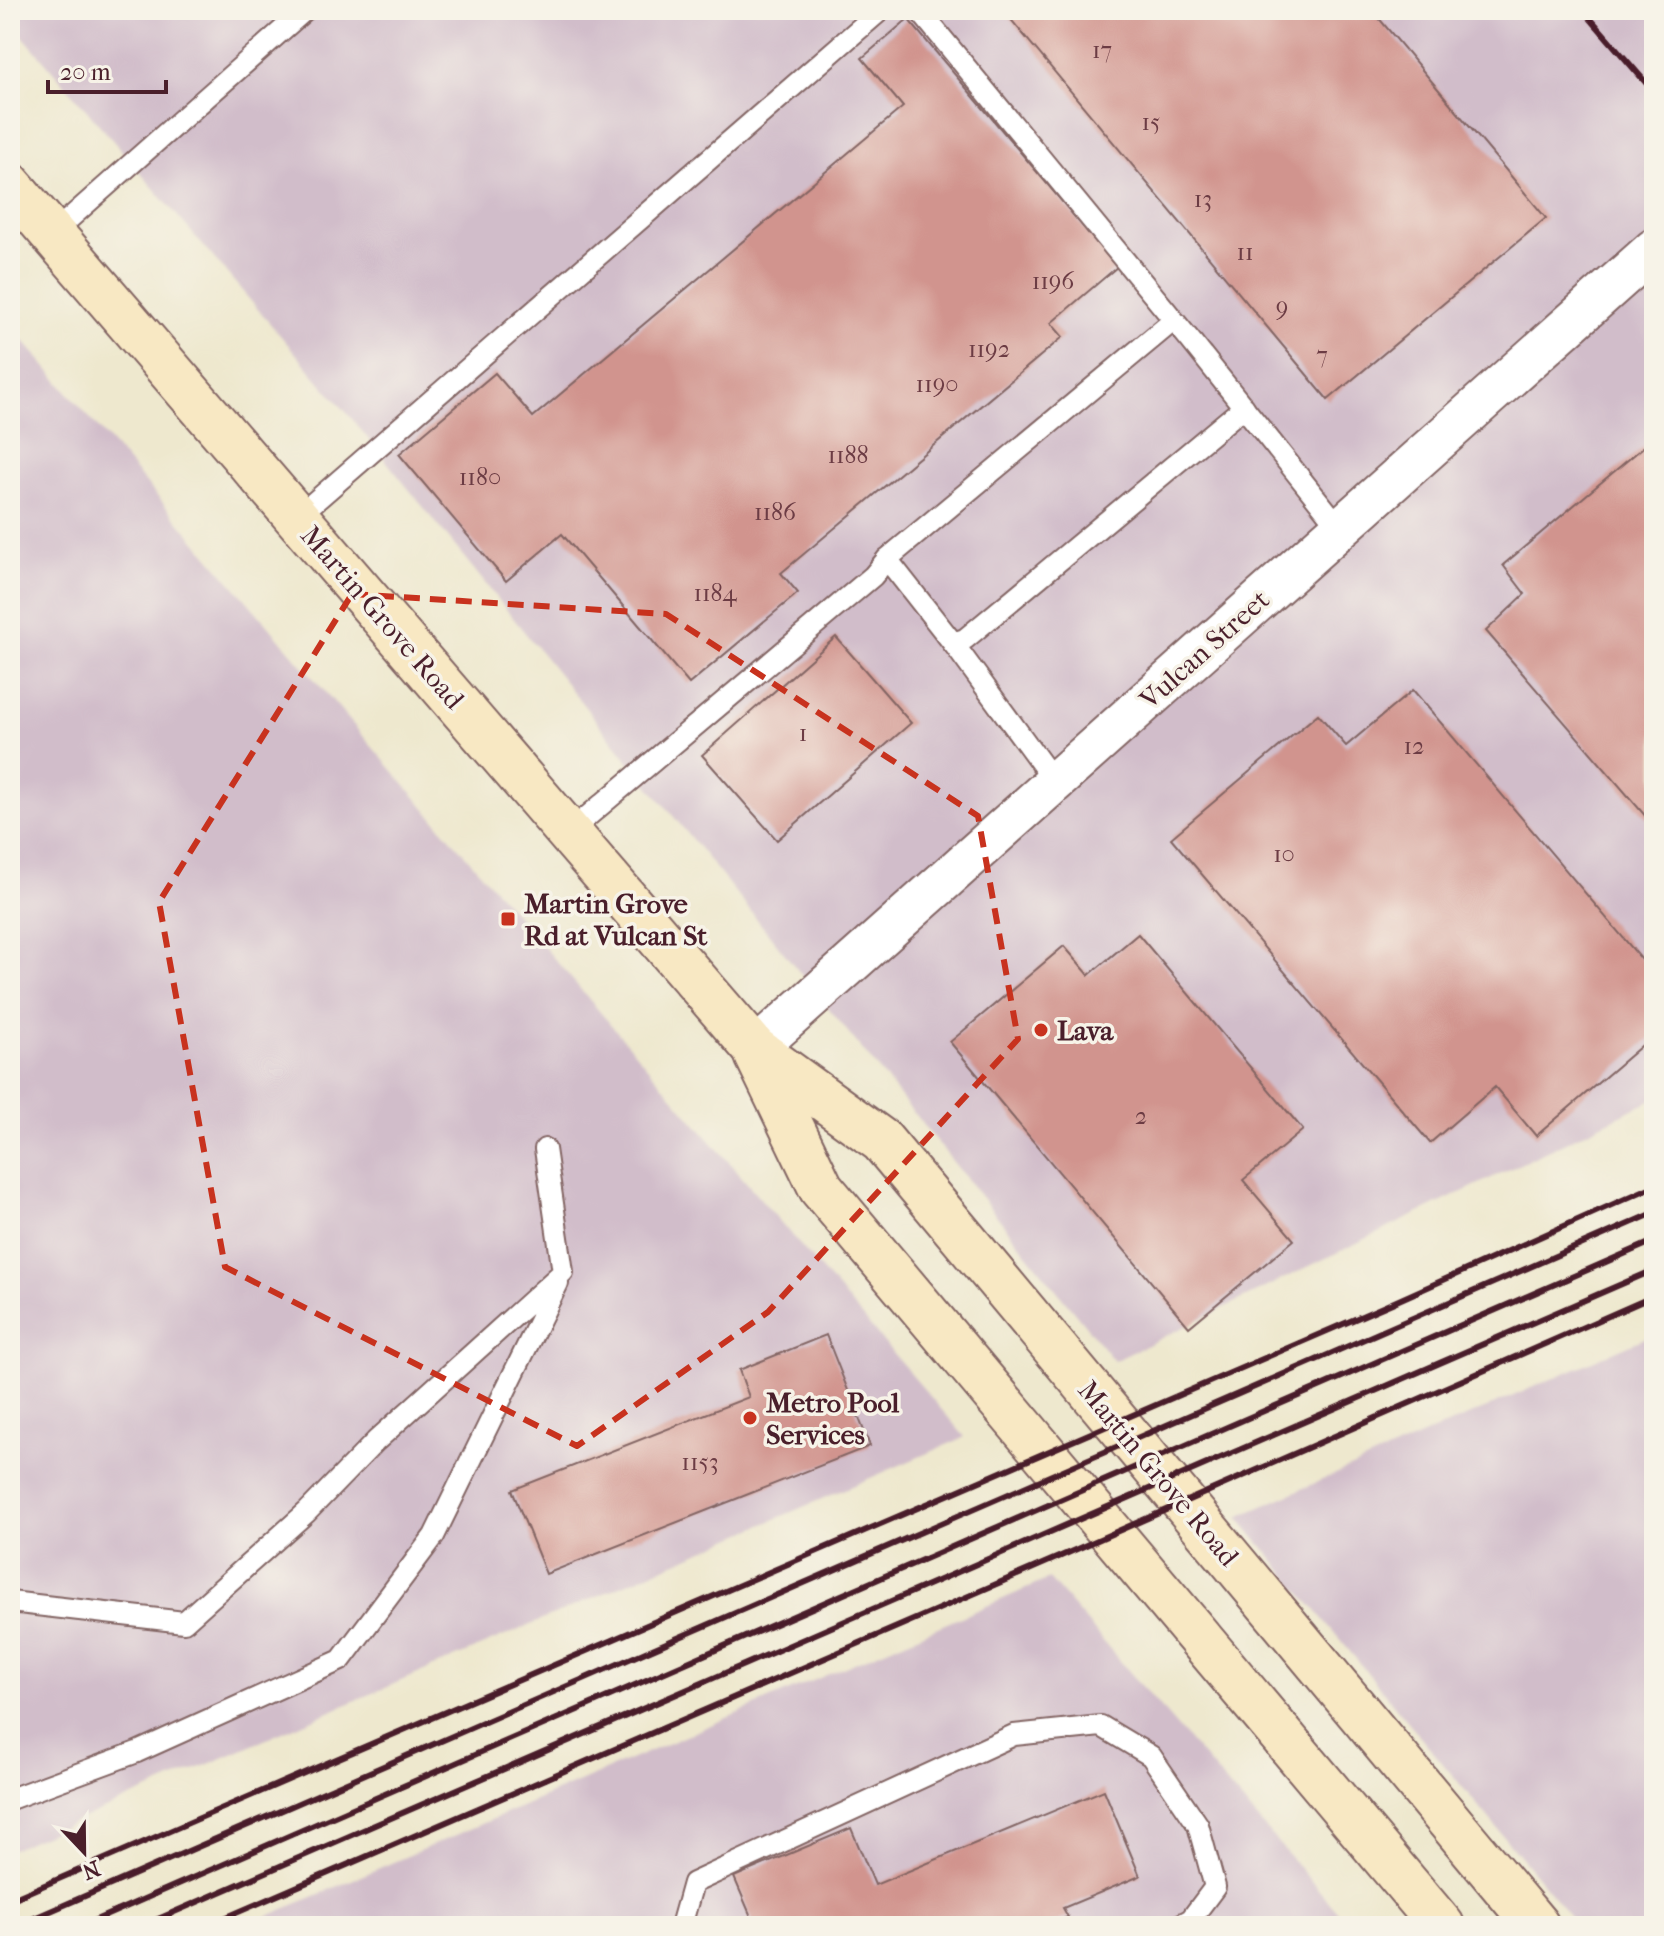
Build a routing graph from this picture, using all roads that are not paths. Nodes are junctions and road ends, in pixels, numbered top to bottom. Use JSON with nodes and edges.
{"nodes":[{"id":1,"x":305,"y":10,"type":"edge"},
{"id":2,"x":881,"y":10,"type":"edge"},
{"id":3,"x":919,"y":10,"type":"edge"},
{"id":4,"x":10,"y":185,"type":"edge"},
{"id":5,"x":52,"y":234,"type":"junction"},
{"id":6,"x":1654,"y":249,"type":"edge"},
{"id":7,"x":1173,"y":321,"type":"junction"},
{"id":8,"x":1244,"y":407,"type":"junction"},
{"id":9,"x":297,"y":517,"type":"junction"},
{"id":10,"x":1340,"y":528,"type":"junction"},
{"id":11,"x":887,"y":559,"type":"junction"},
{"id":12,"x":953,"y":643,"type":"junction"},
{"id":13,"x":1054,"y":781,"type":"junction"},
{"id":14,"x":569,"y":832,"type":"junction"},
{"id":15,"x":755,"y":1049,"type":"junction"},
{"id":16,"x":545,"y":1149,"type":"dead end"},
{"id":17,"x":563,"y":1272,"type":"junction"},
{"id":18,"x":10,"y":1602,"type":"edge"},
{"id":19,"x":10,"y":1799,"type":"edge"},
{"id":20,"x":681,"y":1926,"type":"edge"},
{"id":21,"x":1178,"y":1926,"type":"edge"},
{"id":22,"x":1442,"y":1926,"type":"edge"},
{"id":23,"x":1537,"y":1926,"type":"edge"}],
"edges":[{"from":1,"to":5,"type":"lane"},
{"from":2,"to":9,"type":"lane"},
{"from":3,"to":7,"type":"lane"},
{"from":4,"to":5,"type":"main road","name":"Martin Grove Road"},
{"from":5,"to":9,"type":"main road","name":"Martin Grove Road"},
{"from":6,"to":10,"type":"street","name":"Vulcan Street"},
{"from":7,"to":8,"type":"lane"},
{"from":7,"to":11,"type":"lane"},
{"from":8,"to":10,"type":"lane"},
{"from":8,"to":12,"type":"lane"},
{"from":9,"to":14,"type":"main road","name":"Martin Grove Road"},
{"from":10,"to":13,"type":"street","name":"Vulcan Street"},
{"from":11,"to":12,"type":"lane"},
{"from":11,"to":14,"type":"lane"},
{"from":12,"to":13,"type":"lane"},
{"from":13,"to":15,"type":"street","name":"Vulcan Street"},
{"from":14,"to":15,"type":"main road","name":"Martin Grove Road"},
{"from":15,"to":22,"type":"main road","name":"Martin Grove Road"},
{"from":15,"to":23,"type":"main road","name":"Martin Grove Road"},
{"from":16,"to":17,"type":"lane"},
{"from":17,"to":18,"type":"lane"},
{"from":17,"to":19,"type":"lane"},
{"from":20,"to":21,"type":"lane"}]}
